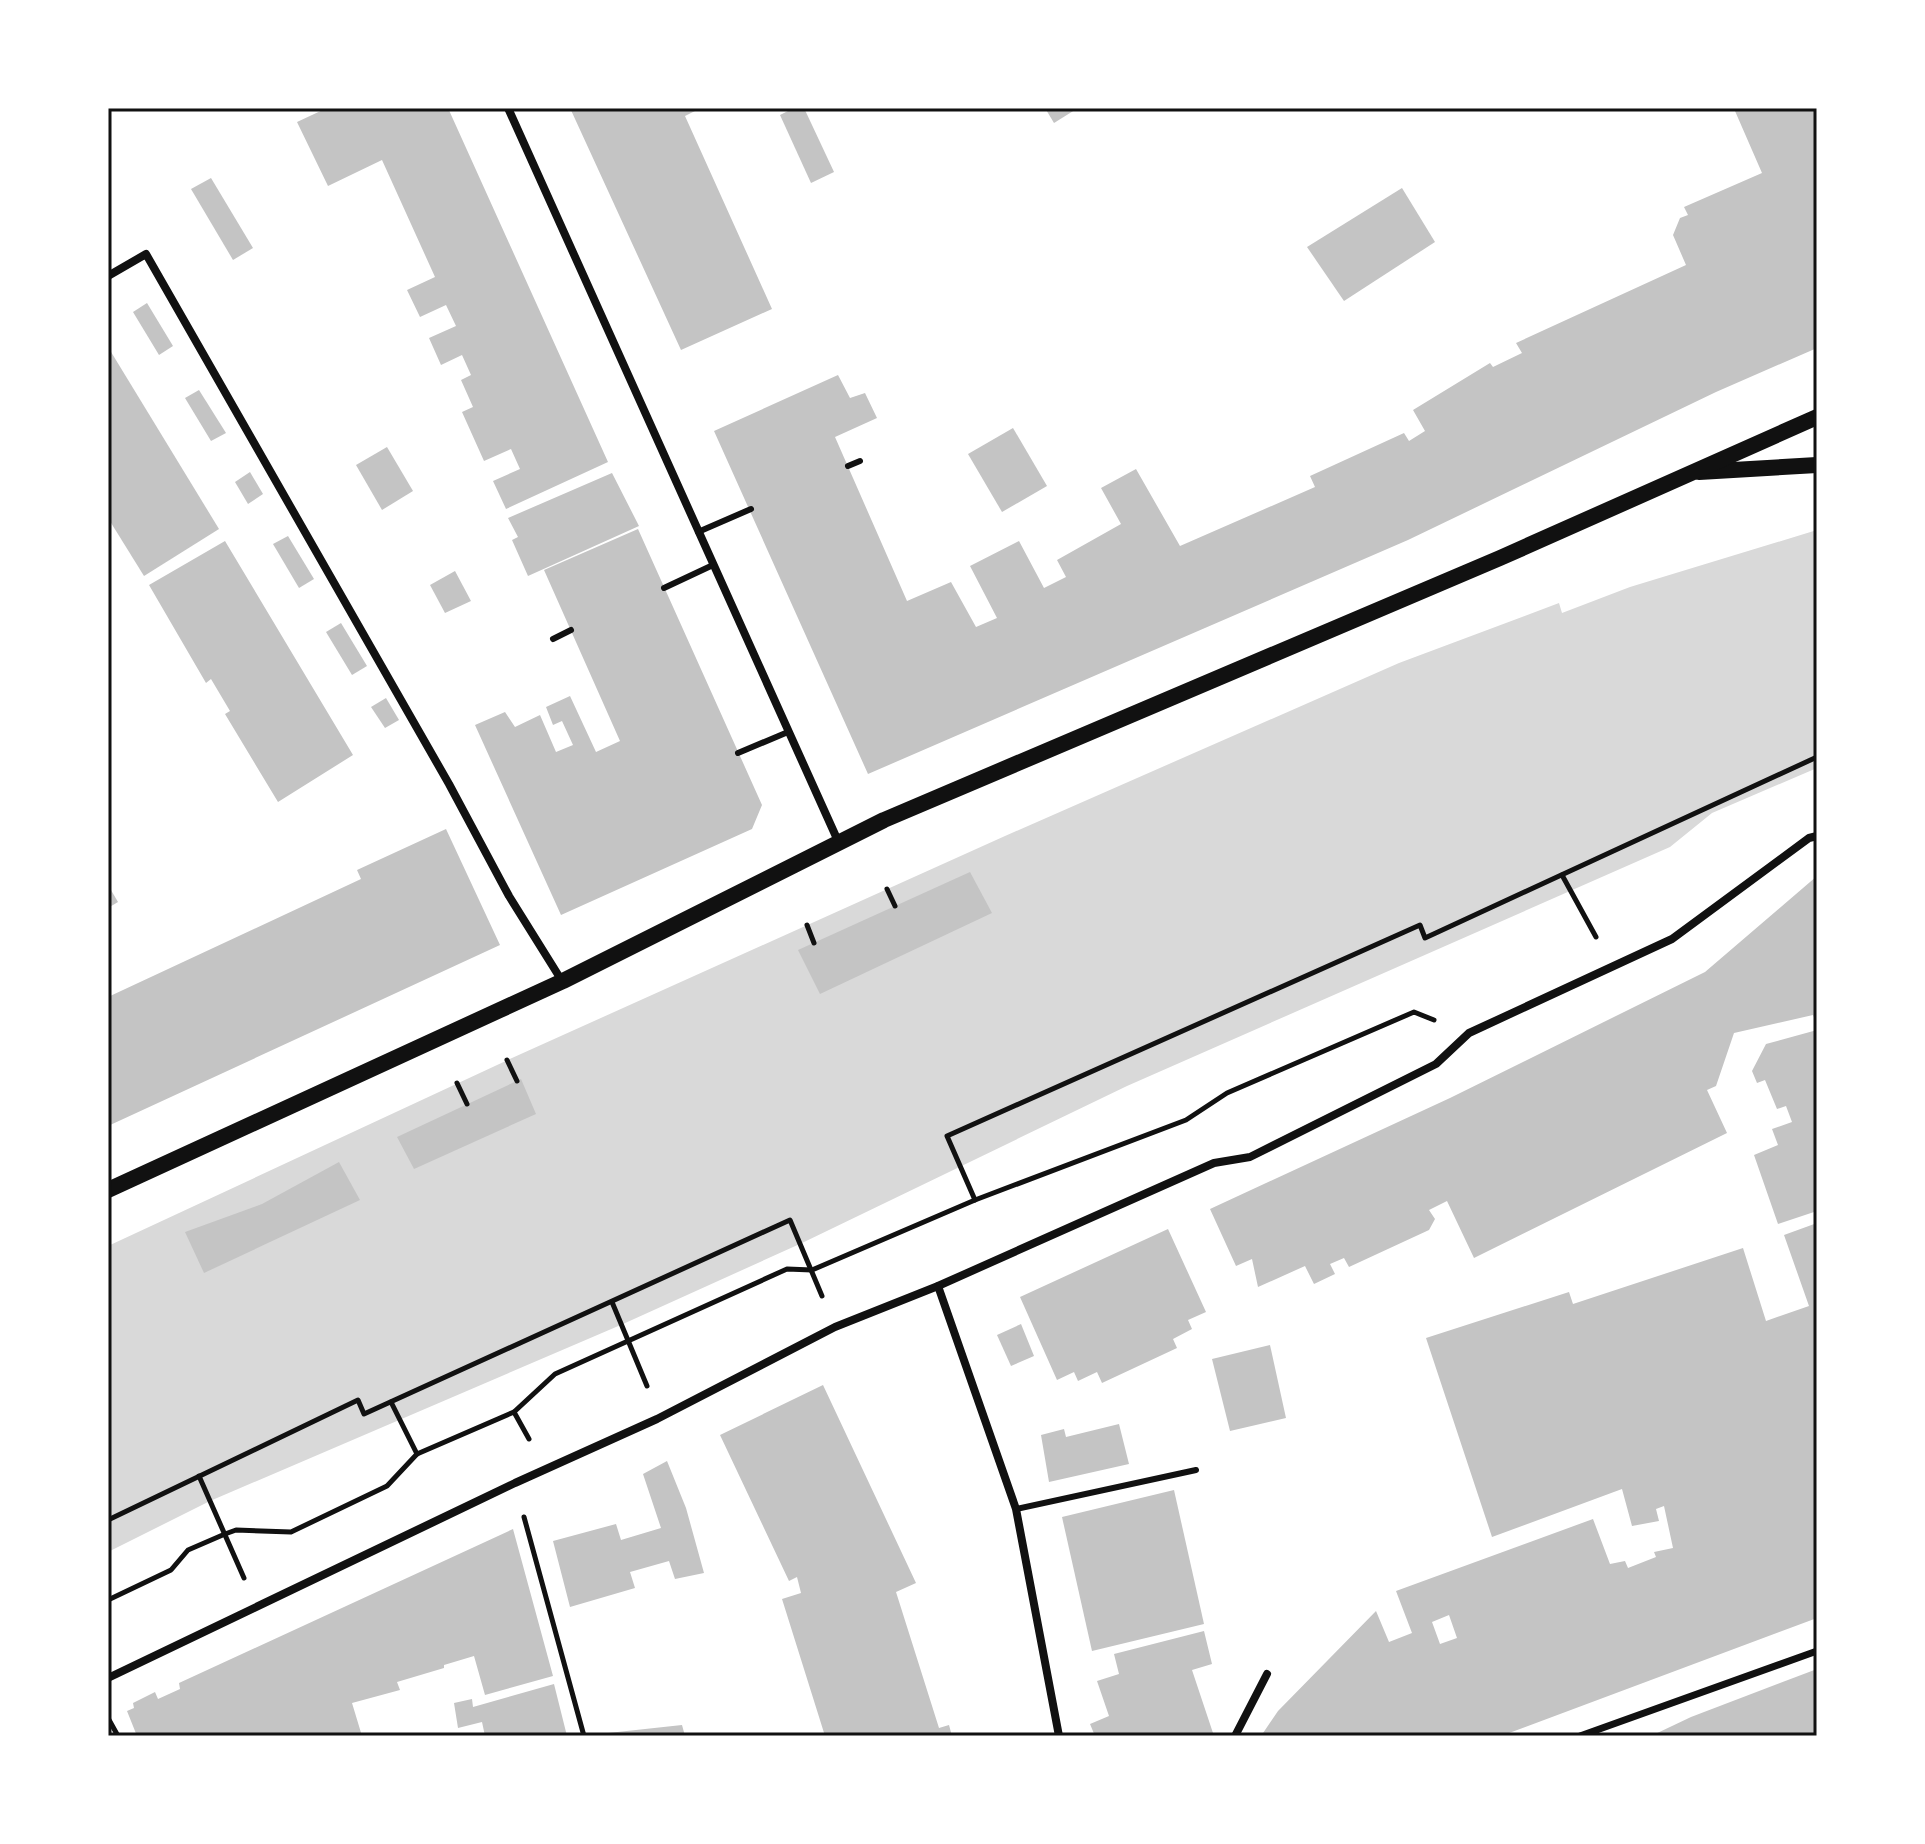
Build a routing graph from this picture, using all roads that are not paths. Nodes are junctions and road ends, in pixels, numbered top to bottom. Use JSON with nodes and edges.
{"nodes":[{"id":1,"x":508,"y":108,"type":"edge"},
{"id":2,"x":108,"y":276,"type":"edge"},
{"id":3,"x":1817,"y":417,"type":"edge"},
{"id":4,"x":860,"y":461,"type":"dead end"},
{"id":5,"x":1817,"y":465,"type":"edge"},
{"id":6,"x":848,"y":466,"type":"dead end"},
{"id":7,"x":1686,"y":473,"type":"junction"},
{"id":8,"x":751,"y":509,"type":"dead end"},
{"id":9,"x":698,"y":532,"type":"junction"},
{"id":10,"x":713,"y":565,"type":"junction"},
{"id":11,"x":664,"y":588,"type":"dead end"},
{"id":12,"x":571,"y":630,"type":"dead end"},
{"id":13,"x":553,"y":639,"type":"dead end"},
{"id":14,"x":788,"y":732,"type":"junction"},
{"id":15,"x":738,"y":753,"type":"dead end"},
{"id":16,"x":1817,"y":836,"type":"edge"},
{"id":17,"x":838,"y":841,"type":"junction"},
{"id":18,"x":563,"y":981,"type":"junction"},
{"id":19,"x":108,"y":1190,"type":"edge"},
{"id":20,"x":938,"y":1286,"type":"junction"},
{"id":21,"x":1196,"y":1470,"type":"dead end"},
{"id":22,"x":1016,"y":1509,"type":"junction"},
{"id":23,"x":1817,"y":1651,"type":"edge"},
{"id":24,"x":1267,"y":1674,"type":"dead end"},
{"id":25,"x":108,"y":1678,"type":"edge"},
{"id":26,"x":1059,"y":1736,"type":"edge"},
{"id":27,"x":1235,"y":1736,"type":"edge"},
{"id":28,"x":1580,"y":1736,"type":"edge"}],
"edges":[{"from":1,"to":9,"type":"street"},
{"from":2,"to":18,"type":"street"},
{"from":3,"to":7,"type":"main road"},
{"from":4,"to":6,"type":"lane"},
{"from":5,"to":7,"type":"main road"},
{"from":7,"to":17,"type":"main road"},
{"from":8,"to":9,"type":"lane"},
{"from":9,"to":10,"type":"street"},
{"from":10,"to":11,"type":"lane"},
{"from":10,"to":14,"type":"street"},
{"from":12,"to":13,"type":"lane"},
{"from":14,"to":15,"type":"lane"},
{"from":14,"to":17,"type":"street"},
{"from":16,"to":20,"type":"street"},
{"from":17,"to":18,"type":"main road"},
{"from":18,"to":19,"type":"main road"},
{"from":20,"to":22,"type":"street"},
{"from":20,"to":25,"type":"street"},
{"from":21,"to":22,"type":"lane"},
{"from":22,"to":26,"type":"street"},
{"from":23,"to":28,"type":"street"},
{"from":24,"to":27,"type":"street"}]}
